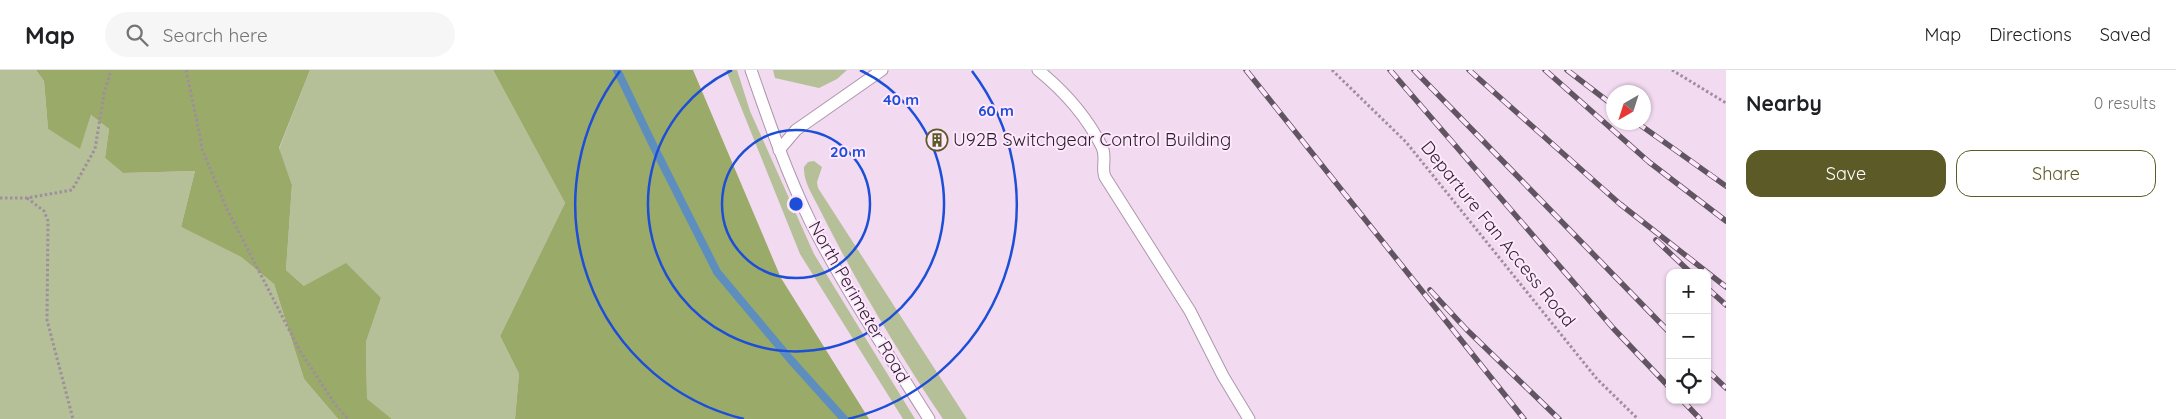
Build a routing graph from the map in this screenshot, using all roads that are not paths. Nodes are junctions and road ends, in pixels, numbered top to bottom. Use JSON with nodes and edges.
{"nodes":[{"id":1,"x":751,"y":70,"type":"edge"},
{"id":2,"x":882,"y":70,"type":"edge"},
{"id":3,"x":1038,"y":70,"type":"edge"},
{"id":4,"x":779,"y":150,"type":"junction"},
{"id":5,"x":929,"y":419,"type":"edge"},
{"id":6,"x":1250,"y":419,"type":"edge"}],
"edges":[{"from":1,"to":4,"type":"lane","name":"North Perimeter Road"},
{"from":2,"to":4,"type":"lane"},
{"from":3,"to":6,"type":"lane"},
{"from":4,"to":5,"type":"lane","name":"North Perimeter Road"}]}
